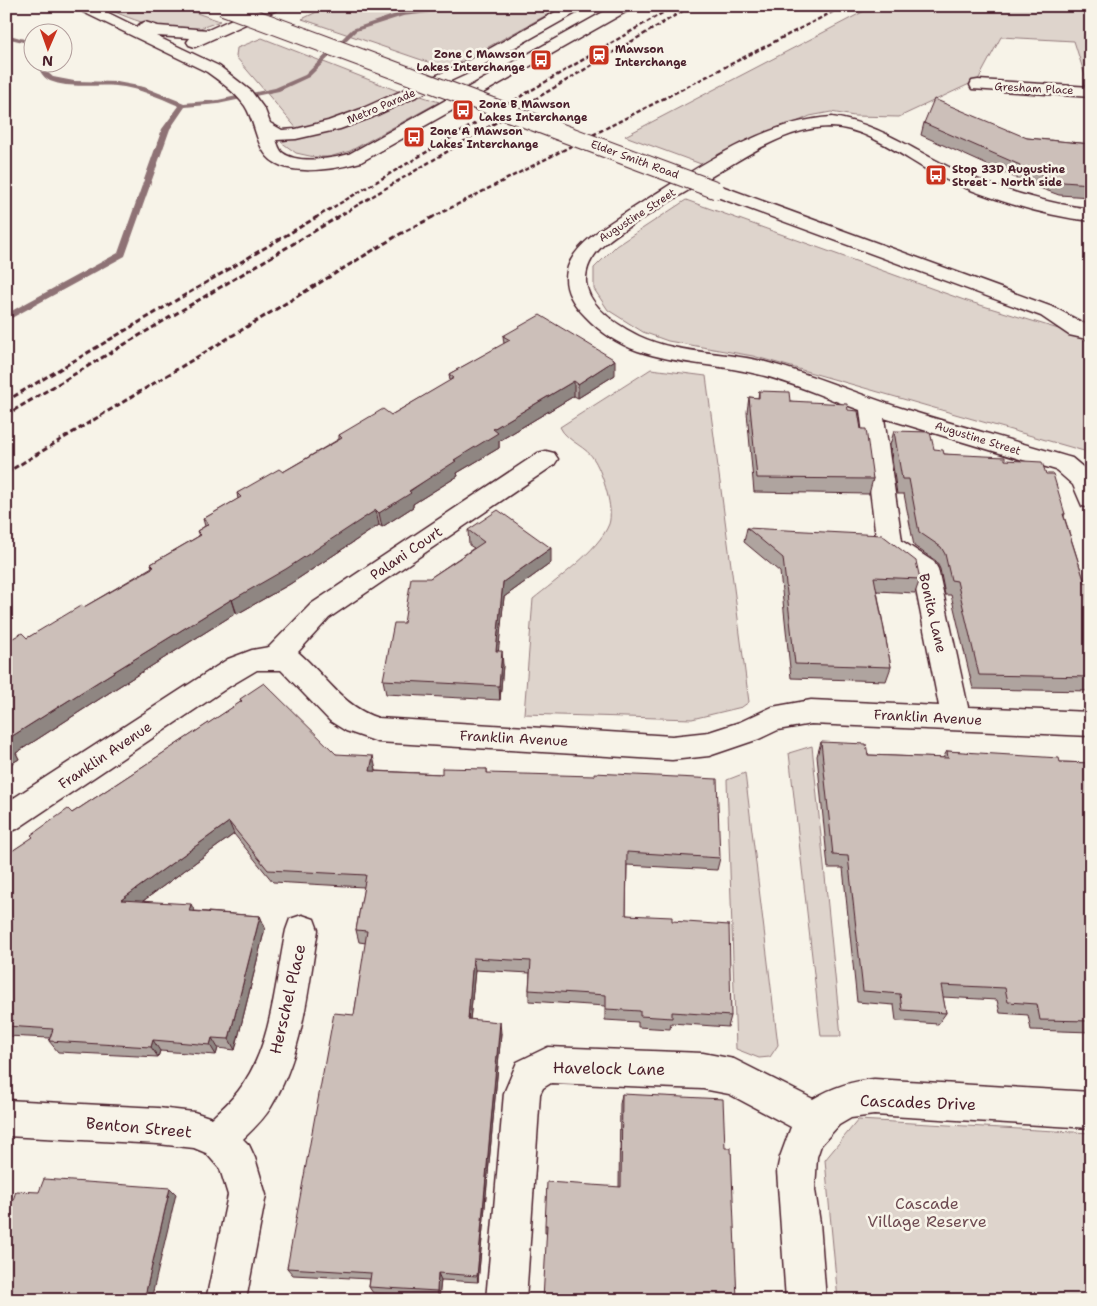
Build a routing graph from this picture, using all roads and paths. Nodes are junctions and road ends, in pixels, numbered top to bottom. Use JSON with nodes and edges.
{"nodes":[{"id":1,"x":222,"y":6,"type":"edge"},
{"id":2,"x":274,"y":6,"type":"edge"},
{"id":3,"x":578,"y":6,"type":"edge"},
{"id":4,"x":626,"y":6,"type":"edge"},
{"id":5,"x":81,"y":8,"type":"edge"},
{"id":6,"x":210,"y":35,"type":"junction"},
{"id":7,"x":175,"y":51,"type":"junction"},
{"id":8,"x":978,"y":85,"type":"dead end"},
{"id":9,"x":1091,"y":92,"type":"edge"},
{"id":10,"x":263,"y":126,"type":"junction"},
{"id":11,"x":1091,"y":215,"type":"edge"},
{"id":12,"x":1048,"y":312,"type":"junction"},
{"id":13,"x":1091,"y":316,"type":"edge"},
{"id":14,"x":1091,"y":334,"type":"edge"},
{"id":15,"x":871,"y":406,"type":"junction"},
{"id":16,"x":546,"y":459,"type":"dead end"},
{"id":17,"x":1091,"y":500,"type":"edge"},
{"id":18,"x":276,"y":658,"type":"junction"},
{"id":19,"x":956,"y":718,"type":"junction"},
{"id":20,"x":1091,"y":724,"type":"edge"},
{"id":21,"x":6,"y":820,"type":"edge"},
{"id":22,"x":302,"y":930,"type":"dead end"},
{"id":23,"x":1091,"y":1110,"type":"edge"},
{"id":24,"x":6,"y":1118,"type":"edge"},
{"id":25,"x":815,"y":1120,"type":"junction"},
{"id":26,"x":218,"y":1139,"type":"junction"},
{"id":27,"x":226,"y":1300,"type":"edge"},
{"id":28,"x":506,"y":1300,"type":"edge"},
{"id":29,"x":806,"y":1300,"type":"edge"}],
"edges":[{"from":1,"to":12,"type":"street","name":"Elder Smith Road","bridge":true},
{"from":2,"to":6,"type":"street"},
{"from":3,"to":10,"type":"street","name":"Metro Parade"},
{"from":4,"to":10,"type":"street"},
{"from":5,"to":6,"type":"street"},
{"from":5,"to":7,"type":"street"},
{"from":6,"to":7,"type":"street"},
{"from":7,"to":10,"type":"street"},
{"from":8,"to":9,"type":"street","name":"Gresham Place"},
{"from":11,"to":15,"type":"street","name":"Augustine Street"},
{"from":12,"to":13,"type":"street","name":"Elder Smith Road"},
{"from":12,"to":14,"type":"street","name":"Elder Smith Road"},
{"from":15,"to":17,"type":"street","name":"Augustine Street"},
{"from":15,"to":19,"type":"street","name":"Bonita Lane"},
{"from":16,"to":18,"type":"street","name":"Palani Court"},
{"from":18,"to":19,"type":"street","name":"Franklin Avenue"},
{"from":18,"to":21,"type":"street","name":"Franklin Avenue"},
{"from":19,"to":20,"type":"street","name":"Franklin Avenue"},
{"from":22,"to":26,"type":"street","name":"Herschel Place"},
{"from":23,"to":25,"type":"street","name":"Cascades Drive"},
{"from":24,"to":26,"type":"street","name":"Benton Street"},
{"from":25,"to":28,"type":"street","name":"Havelock Lane"},
{"from":25,"to":29,"type":"street","name":"Cascades Drive"},
{"from":26,"to":27,"type":"street","name":"Benton Street"}]}
